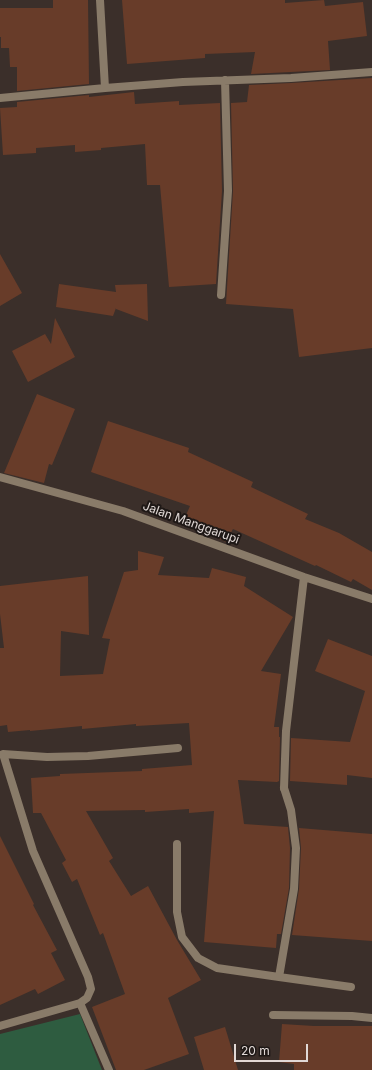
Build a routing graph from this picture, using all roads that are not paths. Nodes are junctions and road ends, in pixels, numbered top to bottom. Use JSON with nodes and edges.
{"nodes":[{"id":1,"x":100,"y":0,"type":"edge"},
{"id":2,"x":372,"y":72,"type":"edge"},
{"id":3,"x":225,"y":80,"type":"junction"},
{"id":4,"x":105,"y":88,"type":"junction"},
{"id":5,"x":0,"y":98,"type":"edge"},
{"id":6,"x":221,"y":295,"type":"dead end"},
{"id":7,"x":0,"y":477,"type":"edge"},
{"id":8,"x":304,"y":577,"type":"junction"},
{"id":9,"x":372,"y":599,"type":"edge"},
{"id":10,"x":178,"y":748,"type":"dead end"},
{"id":11,"x":1,"y":754,"type":"edge"},
{"id":12,"x":177,"y":844,"type":"dead end"},
{"id":13,"x":279,"y":977,"type":"junction"},
{"id":14,"x":351,"y":987,"type":"dead end"},
{"id":15,"x":80,"y":1003,"type":"junction"},
{"id":16,"x":273,"y":1015,"type":"dead end"},
{"id":17,"x":372,"y":1018,"type":"edge"},
{"id":18,"x":0,"y":1026,"type":"edge"},
{"id":19,"x":109,"y":1070,"type":"edge"}],
"edges":[{"from":1,"to":4,"type":"street"},
{"from":2,"to":3,"type":"street"},
{"from":3,"to":4,"type":"street"},
{"from":3,"to":6,"type":"street"},
{"from":4,"to":5,"type":"street"},
{"from":7,"to":8,"type":"street","name":"Jalan Manggarupi"},
{"from":8,"to":9,"type":"street","name":"Jalan Manggarupi"},
{"from":8,"to":13,"type":"street"},
{"from":10,"to":11,"type":"street"},
{"from":11,"to":15,"type":"street"},
{"from":12,"to":13,"type":"street"},
{"from":13,"to":14,"type":"street"},
{"from":15,"to":18,"type":"street"},
{"from":15,"to":19,"type":"street"},
{"from":16,"to":17,"type":"street"}]}
